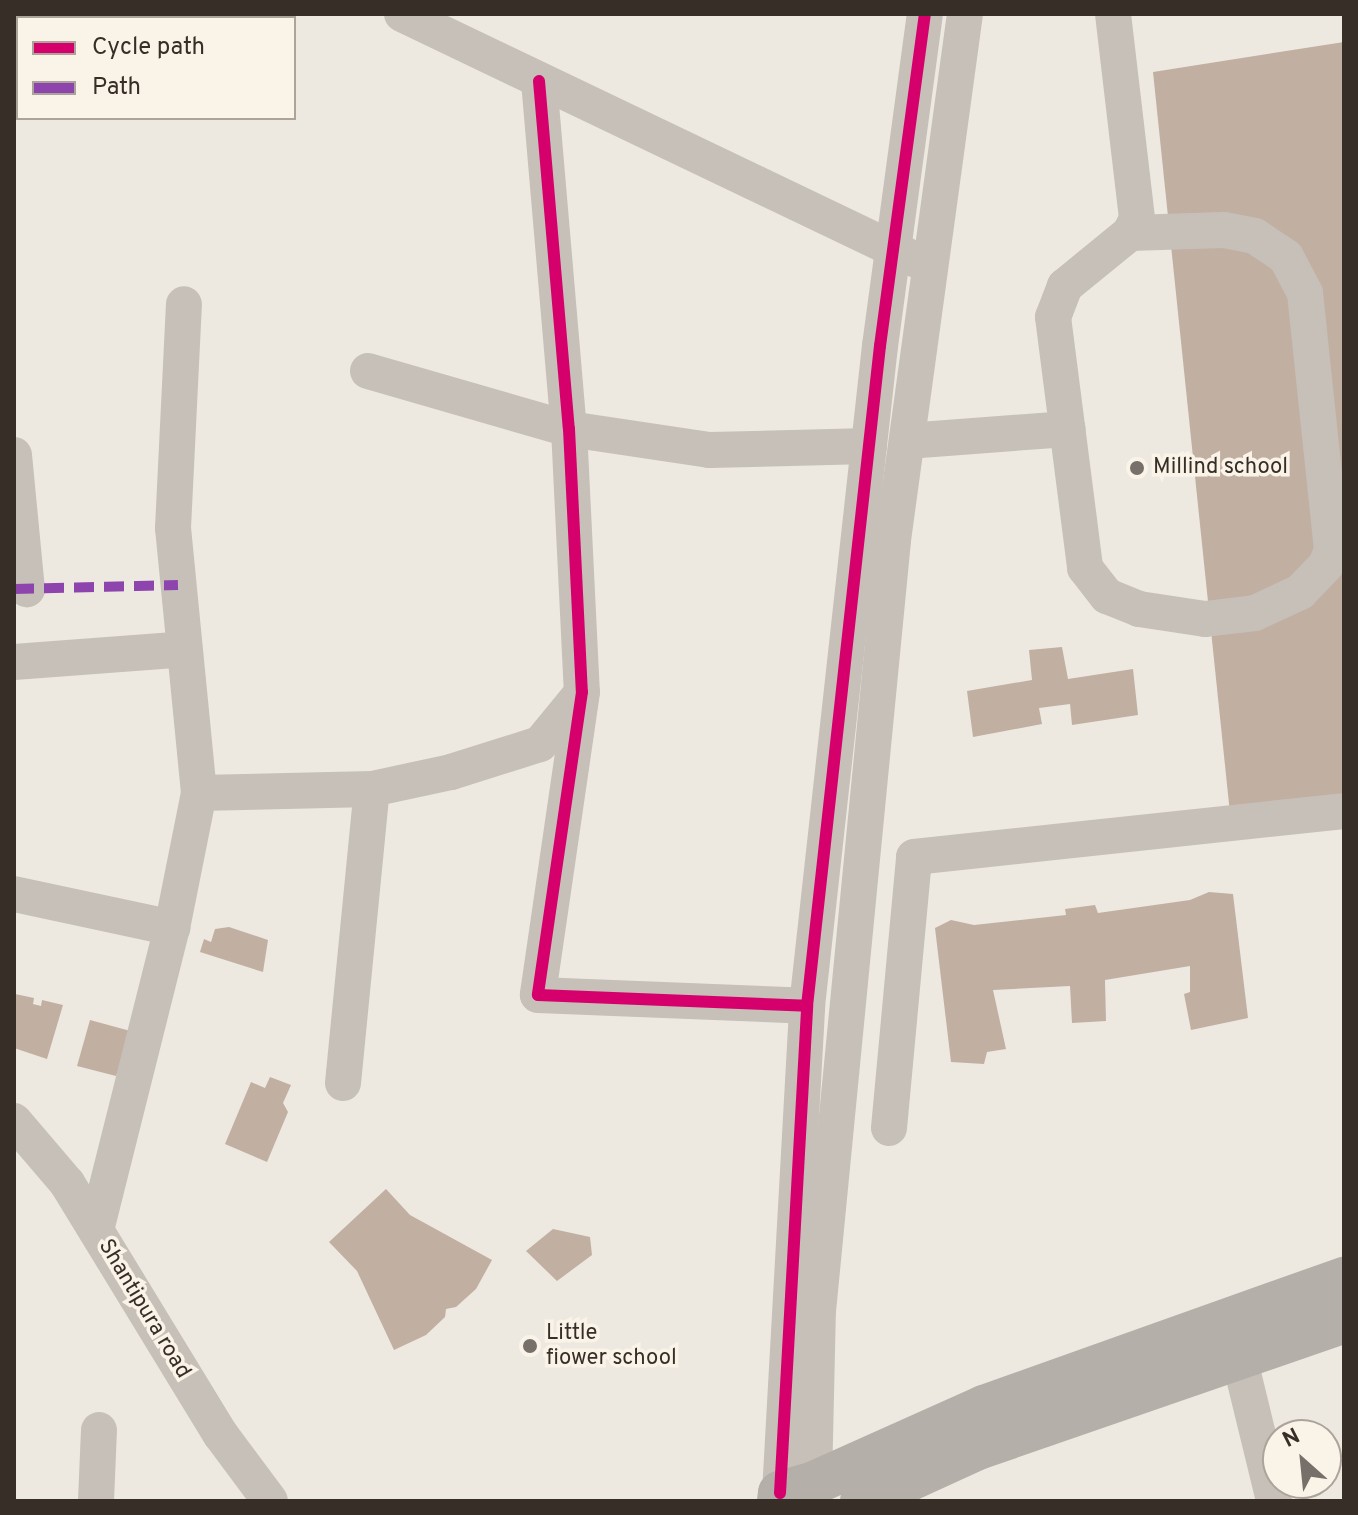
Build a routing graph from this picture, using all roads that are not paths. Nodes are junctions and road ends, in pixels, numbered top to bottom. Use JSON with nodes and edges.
{"nodes":[{"id":1,"x":402,"y":14,"type":"edge"},
{"id":2,"x":925,"y":14,"type":"edge"},
{"id":3,"x":965,"y":14,"type":"edge"},
{"id":4,"x":1113,"y":14,"type":"edge"},
{"id":5,"x":539,"y":81,"type":"junction"},
{"id":6,"x":1130,"y":233,"type":"junction"},
{"id":7,"x":893,"y":249,"type":"junction"},
{"id":8,"x":930,"y":266,"type":"junction"},
{"id":9,"x":184,"y":304,"type":"dead end"},
{"id":10,"x":368,"y":371,"type":"dead end"},
{"id":11,"x":569,"y":429,"type":"junction"},
{"id":12,"x":1068,"y":429,"type":"junction"},
{"id":13,"x":907,"y":441,"type":"junction"},
{"id":14,"x":869,"y":446,"type":"junction"},
{"id":15,"x":14,"y":455,"type":"edge"},
{"id":16,"x":27,"y":589,"type":"dead end"},
{"id":17,"x":185,"y":649,"type":"junction"},
{"id":18,"x":14,"y":662,"type":"edge"},
{"id":19,"x":582,"y":692,"type":"junction"},
{"id":20,"x":372,"y":789,"type":"junction"},
{"id":21,"x":199,"y":793,"type":"junction"},
{"id":22,"x":1344,"y":811,"type":"edge"},
{"id":23,"x":14,"y":894,"type":"edge"},
{"id":24,"x":172,"y":928,"type":"junction"},
{"id":25,"x":807,"y":1006,"type":"junction"},
{"id":26,"x":343,"y":1083,"type":"dead end"},
{"id":27,"x":14,"y":1121,"type":"edge"},
{"id":28,"x":889,"y":1128,"type":"dead end"},
{"id":29,"x":96,"y":1230,"type":"junction"},
{"id":30,"x":1344,"y":1279,"type":"edge"},
{"id":31,"x":1344,"y":1321,"type":"edge"},
{"id":32,"x":1239,"y":1357,"type":"junction"},
{"id":33,"x":99,"y":1430,"type":"dead end"},
{"id":34,"x":797,"y":1495,"type":"edge"},
{"id":35,"x":96,"y":1501,"type":"edge"},
{"id":36,"x":270,"y":1501,"type":"edge"},
{"id":37,"x":862,"y":1501,"type":"edge"},
{"id":38,"x":1274,"y":1501,"type":"edge"}],
"edges":[{"from":1,"to":5,"type":"street"},
{"from":2,"to":7,"type":"street"},
{"from":3,"to":8,"type":"street"},
{"from":4,"to":6,"type":"street"},
{"from":5,"to":7,"type":"street"},
{"from":5,"to":11,"type":"street"},
{"from":6,"to":12,"type":"street"},
{"from":6,"to":12,"type":"street"},
{"from":7,"to":8,"type":"street"},
{"from":7,"to":14,"type":"street"},
{"from":8,"to":13,"type":"street"},
{"from":9,"to":17,"type":"street"},
{"from":10,"to":11,"type":"street"},
{"from":11,"to":14,"type":"street"},
{"from":11,"to":19,"type":"street"},
{"from":12,"to":13,"type":"street"},
{"from":13,"to":34,"type":"street"},
{"from":14,"to":25,"type":"street"},
{"from":15,"to":16,"type":"street"},
{"from":17,"to":18,"type":"street"},
{"from":17,"to":21,"type":"street"},
{"from":19,"to":20,"type":"street"},
{"from":19,"to":25,"type":"street"},
{"from":20,"to":21,"type":"street"},
{"from":20,"to":26,"type":"street"},
{"from":21,"to":24,"type":"street"},
{"from":22,"to":28,"type":"street"},
{"from":23,"to":24,"type":"street"},
{"from":24,"to":29,"type":"street"},
{"from":25,"to":34,"type":"street"},
{"from":27,"to":29,"type":"street","name":"Shantipura road"},
{"from":29,"to":36,"type":"street","name":"Shantipura road"},
{"from":30,"to":34,"type":"main road"},
{"from":31,"to":32,"type":"main road"},
{"from":32,"to":37,"type":"main road"},
{"from":32,"to":38,"type":"street"},
{"from":33,"to":35,"type":"street"}]}
